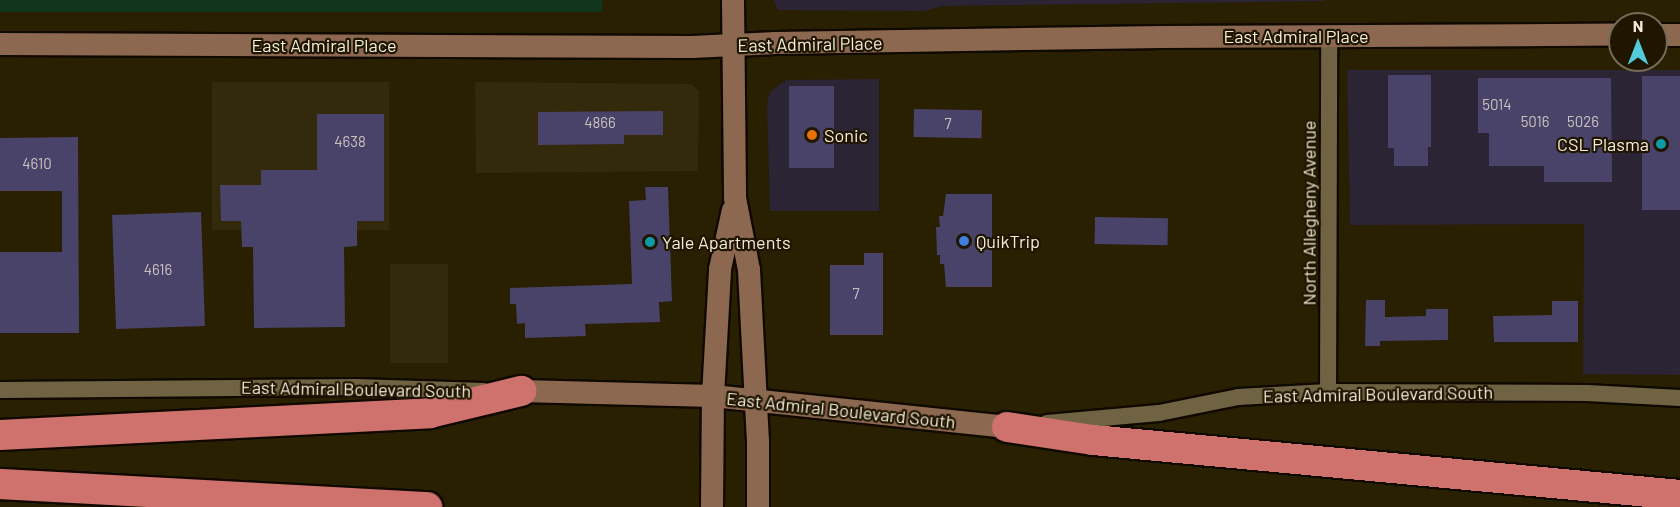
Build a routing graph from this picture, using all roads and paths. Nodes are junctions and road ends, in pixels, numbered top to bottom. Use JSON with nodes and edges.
{"nodes":[{"id":1,"x":733,"y":0,"type":"edge"},
{"id":2,"x":1329,"y":35,"type":"junction"},
{"id":3,"x":1608,"y":35,"type":"edge"},
{"id":4,"x":0,"y":44,"type":"edge"},
{"id":5,"x":733,"y":45,"type":"junction"},
{"id":6,"x":735,"y":198,"type":"junction"},
{"id":7,"x":0,"y":390,"type":"edge"},
{"id":8,"x":521,"y":391,"type":"junction"},
{"id":9,"x":1328,"y":392,"type":"junction"},
{"id":10,"x":713,"y":396,"type":"junction"},
{"id":11,"x":1680,"y":398,"type":"edge"},
{"id":12,"x":756,"y":400,"type":"junction"},
{"id":13,"x":1007,"y":428,"type":"junction"},
{"id":14,"x":0,"y":435,"type":"edge"},
{"id":15,"x":0,"y":484,"type":"edge"},
{"id":16,"x":1680,"y":495,"type":"edge"},
{"id":17,"x":427,"y":507,"type":"edge"},
{"id":18,"x":712,"y":507,"type":"edge"},
{"id":19,"x":758,"y":507,"type":"edge"}],
"edges":[{"from":1,"to":5,"type":"main road"},
{"from":2,"to":3,"type":"main road","name":"East Admiral Place"},
{"from":2,"to":5,"type":"main road","name":"East Admiral Place"},
{"from":2,"to":9,"type":"street","name":"North Allegheny Avenue"},
{"from":4,"to":5,"type":"main road","name":"East Admiral Place"},
{"from":5,"to":6,"type":"main road"},
{"from":6,"to":10,"type":"main road"},
{"from":6,"to":12,"type":"main road"},
{"from":7,"to":8,"type":"street","name":"East Admiral Boulevard South"},
{"from":8,"to":10,"type":"main road","name":"East Admiral Boulevard South"},
{"from":8,"to":14,"type":"highway"},
{"from":9,"to":11,"type":"street","name":"East Admiral Boulevard South"},
{"from":9,"to":13,"type":"street","name":"East Admiral Boulevard South"},
{"from":10,"to":12,"type":"main road","name":"East Admiral Boulevard South"},
{"from":10,"to":18,"type":"main road"},
{"from":12,"to":13,"type":"main road","name":"East Admiral Boulevard South"},
{"from":12,"to":19,"type":"main road"},
{"from":13,"to":16,"type":"highway"},
{"from":15,"to":17,"type":"highway"}]}
